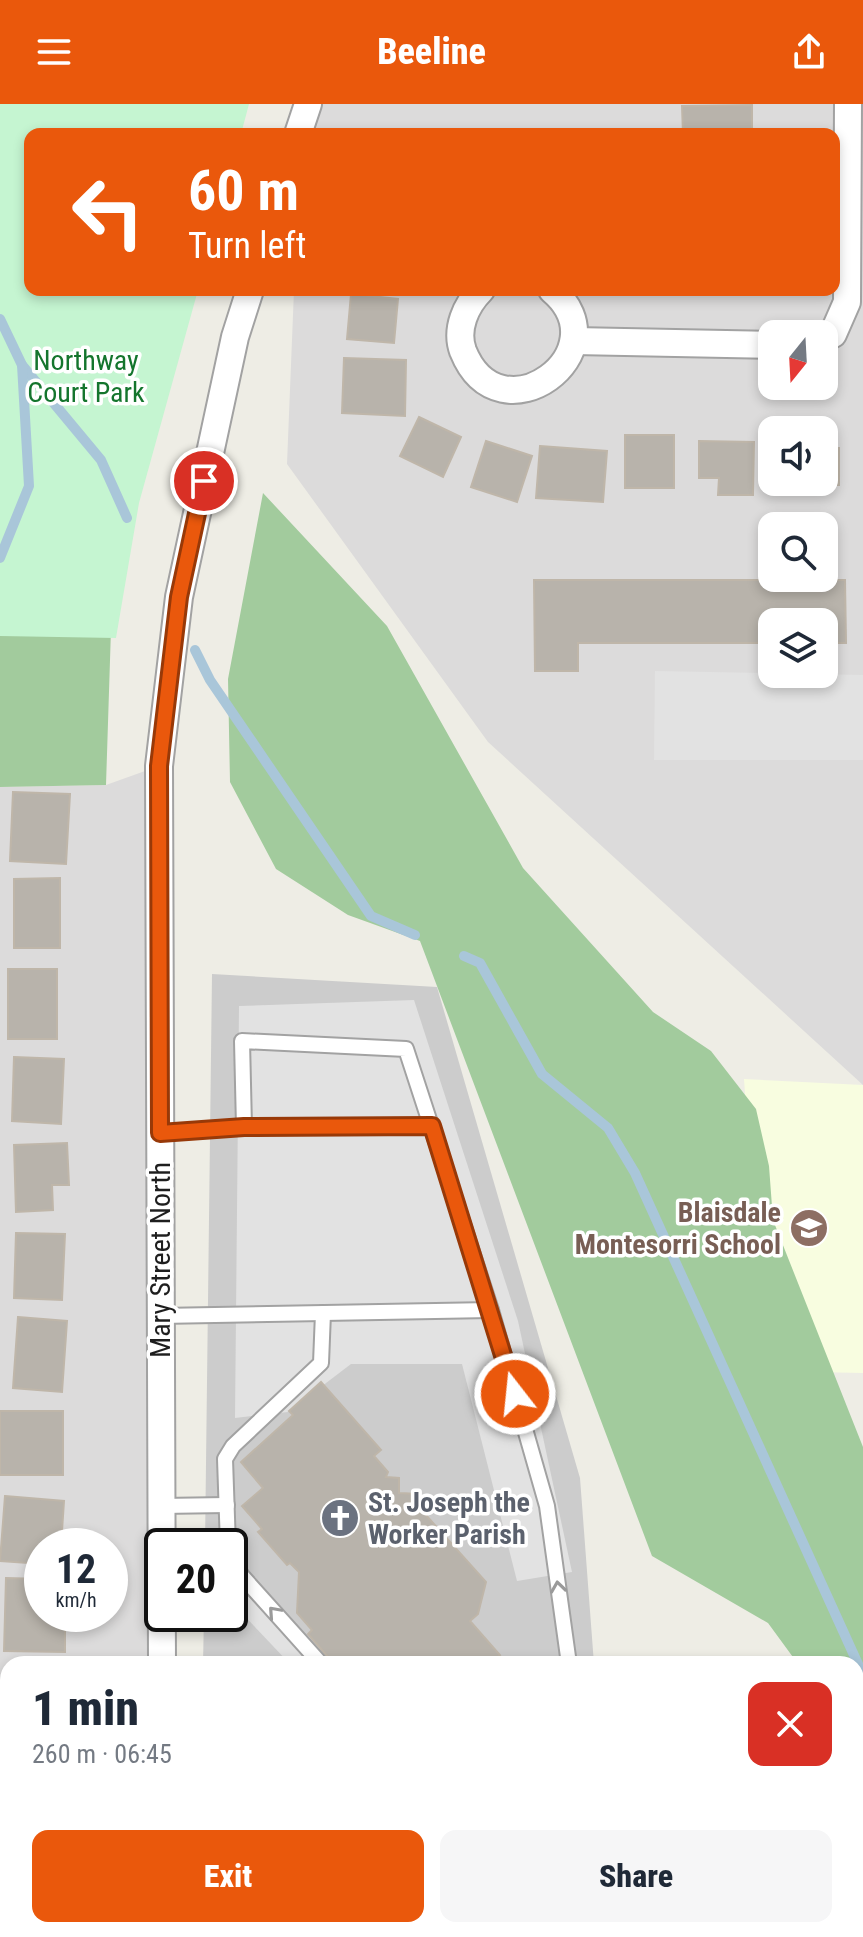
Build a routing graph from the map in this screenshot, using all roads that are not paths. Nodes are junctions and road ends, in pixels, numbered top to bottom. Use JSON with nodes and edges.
{"nodes":[{"id":1,"x":308,"y":104,"type":"edge"},
{"id":2,"x":848,"y":104,"type":"edge"},
{"id":3,"x":300,"y":128,"type":"edge"},
{"id":4,"x":248,"y":296,"type":"edge"},
{"id":5,"x":476,"y":296,"type":"edge"},
{"id":6,"x":557,"y":296,"type":"edge"},
{"id":7,"x":837,"y":320,"type":"edge"},
{"id":8,"x":574,"y":341,"type":"junction"},
{"id":9,"x":758,"y":345,"type":"edge"},
{"id":10,"x":432,"y":1126,"type":"junction"},
{"id":11,"x":244,"y":1127,"type":"junction"},
{"id":12,"x":160,"y":1133,"type":"junction"},
{"id":13,"x":491,"y":1310,"type":"junction"},
{"id":14,"x":323,"y":1313,"type":"junction"},
{"id":15,"x":160,"y":1316,"type":"junction"},
{"id":16,"x":227,"y":1505,"type":"junction"},
{"id":17,"x":161,"y":1506,"type":"junction"},
{"id":18,"x":228,"y":1528,"type":"edge"},
{"id":19,"x":248,"y":1583,"type":"edge"},
{"id":20,"x":162,"y":1656,"type":"edge"},
{"id":21,"x":314,"y":1656,"type":"edge"},
{"id":22,"x":568,"y":1656,"type":"edge"}],
"edges":[{"from":1,"to":3,"type":"street"},
{"from":2,"to":7,"type":"street"},
{"from":4,"to":12,"type":"street","name":"Mary Street North"},
{"from":5,"to":8,"type":"street"},
{"from":6,"to":8,"type":"street"},
{"from":8,"to":9,"type":"street"},
{"from":10,"to":11,"type":"lane"},
{"from":10,"to":11,"type":"lane"},
{"from":10,"to":13,"type":"lane"},
{"from":11,"to":12,"type":"lane"},
{"from":12,"to":15,"type":"street","name":"Mary Street North"},
{"from":13,"to":14,"type":"lane"},
{"from":22,"to":13,"type":"lane","one_way":true},
{"from":14,"to":15,"type":"lane"},
{"from":14,"to":16,"type":"lane"},
{"from":15,"to":17,"type":"street","name":"Mary Street North"},
{"from":16,"to":17,"type":"lane"},
{"from":16,"to":18,"type":"lane"},
{"from":17,"to":20,"type":"street","name":"Mary Street North"},
{"from":21,"to":19,"type":"lane","one_way":true}]}
